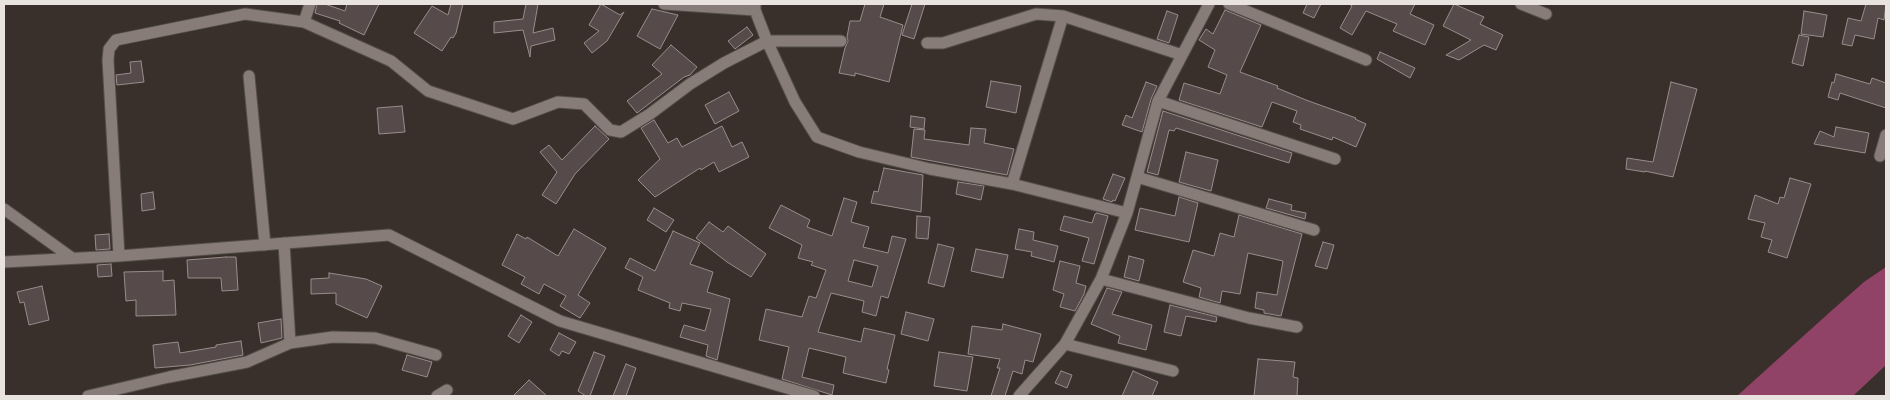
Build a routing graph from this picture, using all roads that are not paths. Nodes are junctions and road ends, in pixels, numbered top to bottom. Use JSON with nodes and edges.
{"nodes":[{"id":1,"x":310,"y":4,"type":"edge"},
{"id":2,"x":664,"y":4,"type":"edge"},
{"id":3,"x":1209,"y":4,"type":"edge"},
{"id":4,"x":1229,"y":4,"type":"edge"},
{"id":5,"x":1522,"y":4,"type":"edge"},
{"id":6,"x":755,"y":7,"type":"edge"},
{"id":7,"x":1546,"y":14,"type":"dead end"},
{"id":8,"x":1064,"y":16,"type":"junction"},
{"id":9,"x":304,"y":22,"type":"junction"},
{"id":10,"x":767,"y":41,"type":"junction"},
{"id":11,"x":841,"y":41,"type":"dead end"},
{"id":12,"x":927,"y":43,"type":"dead end"},
{"id":13,"x":1182,"y":55,"type":"junction"},
{"id":14,"x":1366,"y":60,"type":"dead end"},
{"id":15,"x":249,"y":76,"type":"dead end"},
{"id":16,"x":1158,"y":101,"type":"junction"},
{"id":17,"x":1886,"y":134,"type":"edge"},
{"id":18,"x":1880,"y":156,"type":"dead end"},
{"id":19,"x":1334,"y":159,"type":"dead end"},
{"id":20,"x":1137,"y":178,"type":"junction"},
{"id":21,"x":1012,"y":184,"type":"junction"},
{"id":22,"x":4,"y":208,"type":"edge"},
{"id":23,"x":1127,"y":213,"type":"junction"},
{"id":24,"x":1314,"y":230,"type":"dead end"},
{"id":25,"x":284,"y":243,"type":"junction"},
{"id":26,"x":265,"y":245,"type":"junction"},
{"id":27,"x":119,"y":256,"type":"junction"},
{"id":28,"x":72,"y":258,"type":"junction"},
{"id":29,"x":4,"y":262,"type":"edge"},
{"id":30,"x":1102,"y":279,"type":"junction"},
{"id":31,"x":1297,"y":327,"type":"dead end"},
{"id":32,"x":290,"y":343,"type":"junction"},
{"id":33,"x":1065,"y":344,"type":"junction"},
{"id":34,"x":436,"y":355,"type":"dead end"},
{"id":35,"x":1173,"y":371,"type":"dead end"},
{"id":36,"x":447,"y":390,"type":"dead end"},
{"id":37,"x":88,"y":396,"type":"edge"},
{"id":38,"x":437,"y":396,"type":"edge"},
{"id":39,"x":814,"y":396,"type":"edge"},
{"id":40,"x":1019,"y":396,"type":"edge"}],
"edges":[{"from":1,"to":9,"type":"street"},
{"from":2,"to":6,"type":"street"},
{"from":3,"to":13,"type":"street"},
{"from":4,"to":14,"type":"street"},
{"from":5,"to":7,"type":"street"},
{"from":6,"to":10,"type":"street"},
{"from":8,"to":12,"type":"street"},
{"from":8,"to":13,"type":"street"},
{"from":8,"to":21,"type":"street"},
{"from":9,"to":10,"type":"street"},
{"from":9,"to":27,"type":"street"},
{"from":10,"to":11,"type":"street"},
{"from":10,"to":21,"type":"street"},
{"from":13,"to":16,"type":"street"},
{"from":15,"to":26,"type":"street"},
{"from":16,"to":19,"type":"street"},
{"from":16,"to":20,"type":"street"},
{"from":17,"to":18,"type":"street"},
{"from":20,"to":23,"type":"street"},
{"from":20,"to":24,"type":"street"},
{"from":21,"to":23,"type":"street"},
{"from":22,"to":28,"type":"street"},
{"from":23,"to":30,"type":"street"},
{"from":25,"to":26,"type":"street"},
{"from":25,"to":32,"type":"street"},
{"from":25,"to":39,"type":"street"},
{"from":26,"to":27,"type":"street"},
{"from":27,"to":28,"type":"street"},
{"from":28,"to":29,"type":"street"},
{"from":30,"to":31,"type":"street"},
{"from":30,"to":33,"type":"street"},
{"from":32,"to":34,"type":"street"},
{"from":32,"to":37,"type":"street"},
{"from":33,"to":35,"type":"street"},
{"from":33,"to":40,"type":"street"},
{"from":36,"to":38,"type":"street"}]}
